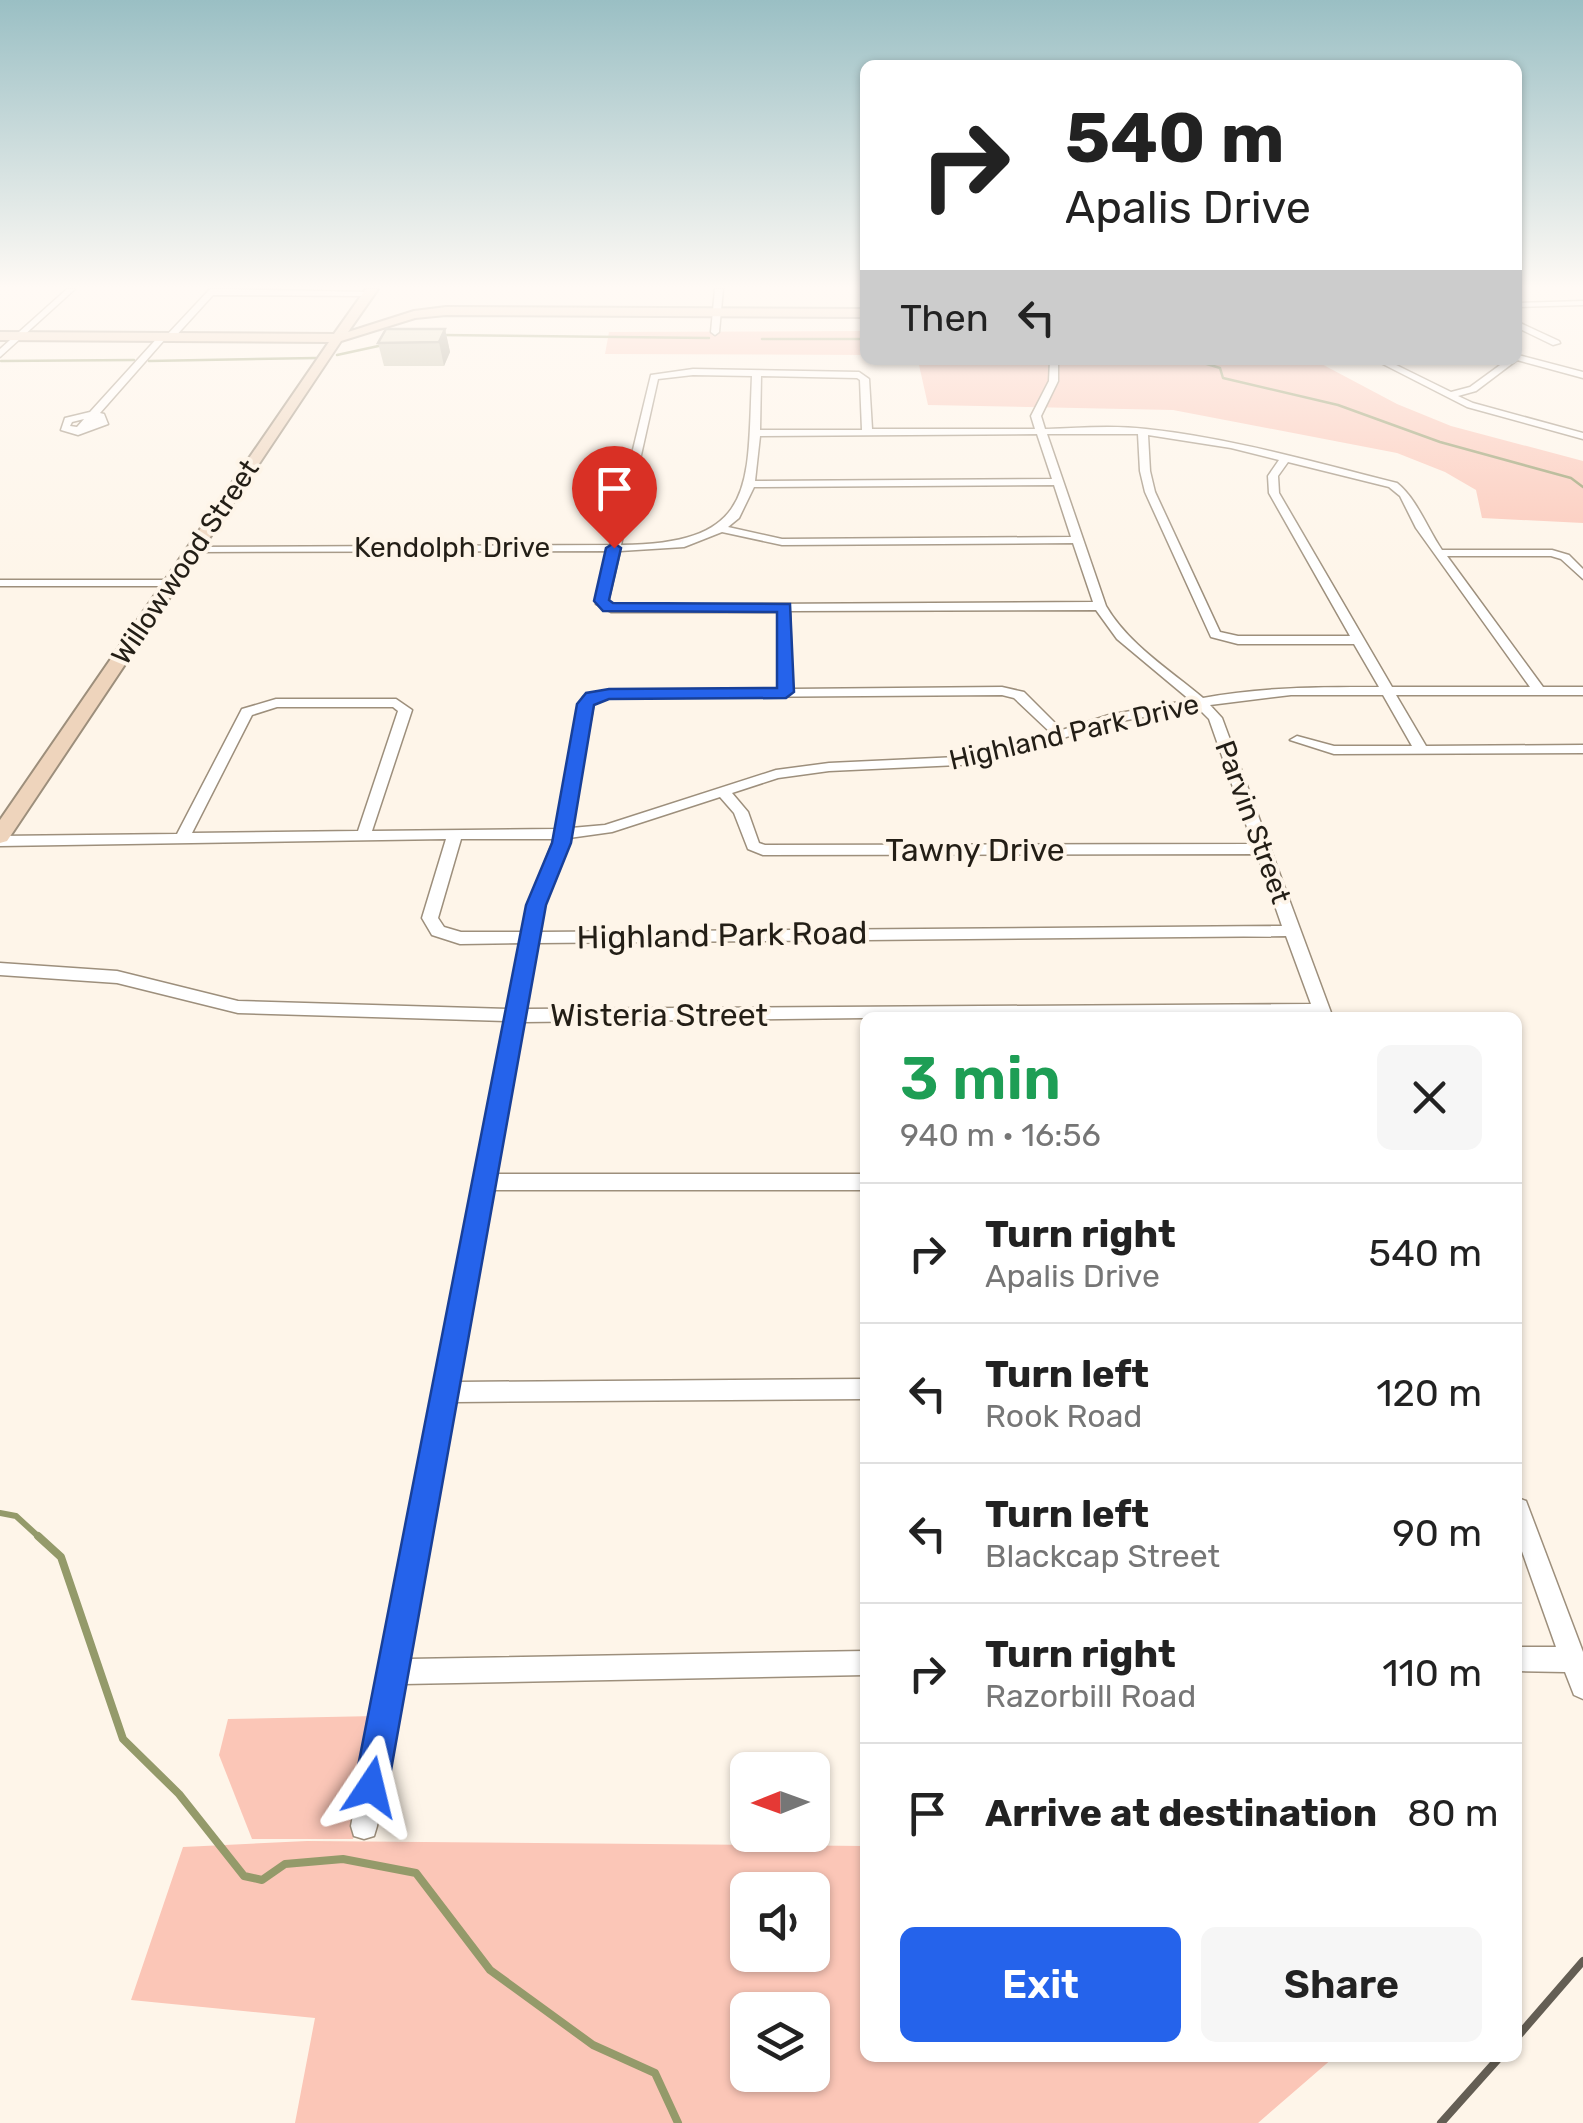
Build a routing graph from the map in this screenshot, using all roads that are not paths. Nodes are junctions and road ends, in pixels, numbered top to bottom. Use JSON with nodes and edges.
{"nodes":[{"id":1,"x":117,"y":388,"type":"edge"},
{"id":2,"x":304,"y":388,"type":"edge"},
{"id":3,"x":651,"y":388,"type":"edge"},
{"id":4,"x":756,"y":388,"type":"edge"},
{"id":5,"x":865,"y":388,"type":"edge"},
{"id":6,"x":1051,"y":388,"type":"edge"},
{"id":7,"x":1436,"y":388,"type":"edge"},
{"id":8,"x":1474,"y":388,"type":"edge"},
{"id":9,"x":1450,"y":395,"type":"junction"},
{"id":10,"x":1583,"y":421,"type":"edge"},
{"id":11,"x":1144,"y":431,"type":"junction"},
{"id":12,"x":78,"y":432,"type":"dead end"},
{"id":13,"x":1040,"y":432,"type":"junction"},
{"id":14,"x":1570,"y":432,"type":"junction"},
{"id":15,"x":753,"y":433,"type":"junction"},
{"id":16,"x":867,"y":433,"type":"junction"},
{"id":17,"x":1583,"y":436,"type":"edge"},
{"id":18,"x":1286,"y":458,"type":"junction"},
{"id":19,"x":1058,"y":482,"type":"junction"},
{"id":20,"x":749,"y":484,"type":"junction"},
{"id":21,"x":722,"y":530,"type":"junction"},
{"id":22,"x":1078,"y":540,"type":"junction"},
{"id":23,"x":614,"y":548,"type":"junction"},
{"id":24,"x":192,"y":549,"type":"junction"},
{"id":25,"x":1440,"y":552,"type":"junction"},
{"id":26,"x":1583,"y":576,"type":"edge"},
{"id":27,"x":0,"y":583,"type":"edge"},
{"id":28,"x":168,"y":583,"type":"junction"},
{"id":29,"x":1100,"y":606,"type":"junction"},
{"id":30,"x":784,"y":608,"type":"junction"},
{"id":31,"x":1358,"y":640,"type":"junction"},
{"id":32,"x":1388,"y":691,"type":"junction"},
{"id":33,"x":1539,"y":691,"type":"junction"},
{"id":34,"x":1583,"y":691,"type":"edge"},
{"id":35,"x":786,"y":692,"type":"junction"},
{"id":36,"x":1201,"y":702,"type":"junction"},
{"id":37,"x":1060,"y":734,"type":"junction"},
{"id":38,"x":1297,"y":740,"type":"dead end"},
{"id":39,"x":1421,"y":749,"type":"junction"},
{"id":40,"x":1583,"y":749,"type":"edge"},
{"id":41,"x":722,"y":790,"type":"junction"},
{"id":42,"x":364,"y":834,"type":"junction"},
{"id":43,"x":454,"y":834,"type":"junction"},
{"id":44,"x":563,"y":834,"type":"junction"},
{"id":45,"x":182,"y":838,"type":"junction"},
{"id":46,"x":0,"y":839,"type":"edge"},
{"id":47,"x":1263,"y":849,"type":"junction"},
{"id":48,"x":1292,"y":931,"type":"junction"},
{"id":49,"x":530,"y":937,"type":"junction"},
{"id":50,"x":0,"y":969,"type":"edge"},
{"id":51,"x":1322,"y":1012,"type":"edge"},
{"id":52,"x":517,"y":1014,"type":"junction"},
{"id":53,"x":860,"y":1014,"type":"edge"},
{"id":54,"x":485,"y":1182,"type":"junction"},
{"id":55,"x":860,"y":1182,"type":"edge"},
{"id":56,"x":860,"y":1389,"type":"edge"},
{"id":57,"x":446,"y":1392,"type":"junction"},
{"id":58,"x":1522,"y":1520,"type":"edge"},
{"id":59,"x":1522,"y":1659,"type":"edge"},
{"id":60,"x":1572,"y":1660,"type":"junction"},
{"id":61,"x":860,"y":1664,"type":"edge"},
{"id":62,"x":392,"y":1672,"type":"junction"},
{"id":63,"x":1583,"y":1686,"type":"edge"},
{"id":64,"x":364,"y":1826,"type":"dead end"}],
"edges":[{"from":1,"to":12,"type":"street"},
{"from":2,"to":24,"type":"street","name":"Willowwood Street"},
{"from":3,"to":23,"type":"street"},
{"from":4,"to":15,"type":"street"},
{"from":5,"to":16,"type":"street"},
{"from":6,"to":13,"type":"street"},
{"from":7,"to":9,"type":"street"},
{"from":8,"to":9,"type":"street"},
{"from":9,"to":14,"type":"street"},
{"from":10,"to":14,"type":"street"},
{"from":11,"to":13,"type":"street"},
{"from":11,"to":18,"type":"street"},
{"from":11,"to":31,"type":"street"},
{"from":13,"to":16,"type":"street"},
{"from":13,"to":19,"type":"street","name":"Parvin Street"},
{"from":14,"to":17,"type":"street"},
{"from":15,"to":16,"type":"street"},
{"from":15,"to":20,"type":"street"},
{"from":18,"to":25,"type":"street"},
{"from":18,"to":31,"type":"street"},
{"from":19,"to":20,"type":"street"},
{"from":19,"to":22,"type":"street","name":"Parvin Street"},
{"from":20,"to":21,"type":"street"},
{"from":21,"to":22,"type":"street"},
{"from":21,"to":23,"type":"street","name":"Kendolph Drive"},
{"from":22,"to":29,"type":"street","name":"Parvin Street"},
{"from":23,"to":24,"type":"street","name":"Kendolph Drive"},
{"from":23,"to":30,"type":"street"},
{"from":24,"to":28,"type":"street","name":"Willowwood Street"},
{"from":25,"to":26,"type":"street"},
{"from":25,"to":33,"type":"street"},
{"from":27,"to":28,"type":"street"},
{"from":28,"to":46,"type":"street","name":"Willowwood Street"},
{"from":29,"to":30,"type":"street"},
{"from":29,"to":36,"type":"street","name":"Parvin Street"},
{"from":30,"to":35,"type":"street"},
{"from":31,"to":32,"type":"street"},
{"from":32,"to":33,"type":"street","name":"Highland Park Drive"},
{"from":32,"to":36,"type":"street","name":"Highland Park Drive"},
{"from":32,"to":39,"type":"street"},
{"from":33,"to":34,"type":"street","name":"Highland Park Drive"},
{"from":35,"to":37,"type":"street"},
{"from":35,"to":44,"type":"street"},
{"from":36,"to":37,"type":"street","name":"Highland Park Drive"},
{"from":36,"to":47,"type":"street","name":"Parvin Street"},
{"from":37,"to":41,"type":"street","name":"Highland Park Drive"},
{"from":38,"to":39,"type":"street"},
{"from":39,"to":40,"type":"street"},
{"from":41,"to":44,"type":"street","name":"Highland Park Drive"},
{"from":41,"to":47,"type":"street","name":"Tawny Drive"},
{"from":42,"to":43,"type":"street"},
{"from":42,"to":45,"type":"street"},
{"from":42,"to":45,"type":"street"},
{"from":43,"to":44,"type":"street","name":"Highland Park Drive"},
{"from":43,"to":49,"type":"street","name":"Highland Park Road"},
{"from":44,"to":49,"type":"street"},
{"from":45,"to":46,"type":"street"},
{"from":47,"to":48,"type":"street","name":"Parvin Street"},
{"from":48,"to":49,"type":"street","name":"Highland Park Road"},
{"from":48,"to":51,"type":"street"},
{"from":49,"to":52,"type":"street"},
{"from":50,"to":52,"type":"street","name":"Wisteria Street"},
{"from":52,"to":53,"type":"street","name":"Wisteria Street"},
{"from":52,"to":54,"type":"street"},
{"from":54,"to":55,"type":"street"},
{"from":54,"to":57,"type":"street"},
{"from":56,"to":57,"type":"street"},
{"from":57,"to":62,"type":"street"},
{"from":58,"to":60,"type":"street"},
{"from":59,"to":60,"type":"street"},
{"from":60,"to":63,"type":"street"},
{"from":61,"to":62,"type":"street"},
{"from":62,"to":64,"type":"street"}]}
